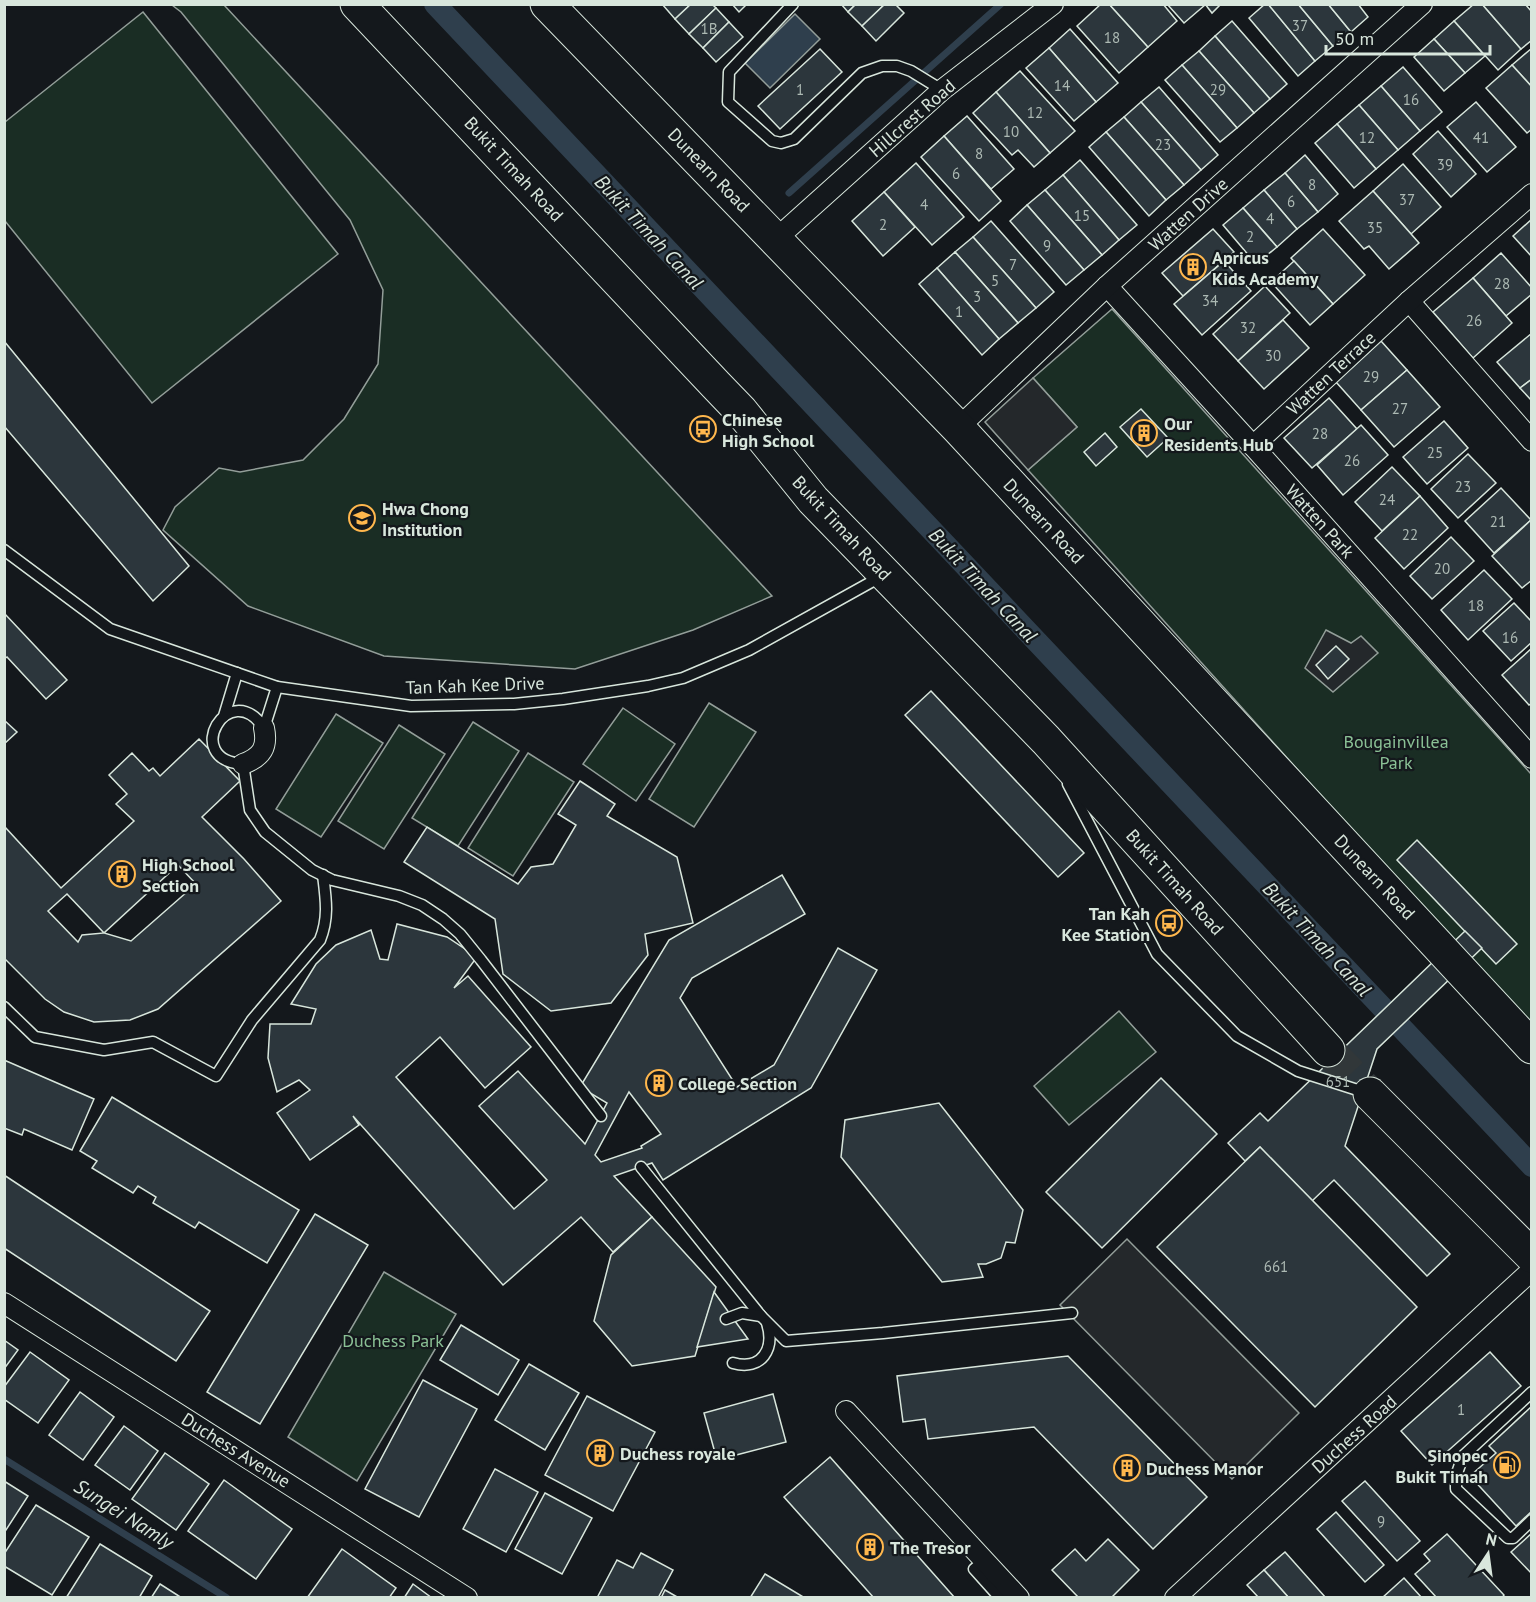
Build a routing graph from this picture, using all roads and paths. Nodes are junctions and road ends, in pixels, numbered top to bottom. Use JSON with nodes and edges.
{"nodes":[{"id":1,"x":357,"y":4,"type":"edge"},
{"id":2,"x":547,"y":4,"type":"edge"},
{"id":3,"x":793,"y":4,"type":"edge"},
{"id":4,"x":1053,"y":4,"type":"edge"},
{"id":5,"x":1422,"y":4,"type":"edge"},
{"id":6,"x":936,"y":86,"type":"junction"},
{"id":7,"x":1532,"y":194,"type":"edge"},
{"id":8,"x":776,"y":239,"type":"junction"},
{"id":9,"x":1107,"y":286,"type":"junction"},
{"id":10,"x":1409,"y":301,"type":"junction"},
{"id":11,"x":958,"y":428,"type":"junction"},
{"id":12,"x":1532,"y":441,"type":"edge"},
{"id":13,"x":1253,"y":446,"type":"junction"},
{"id":14,"x":4,"y":550,"type":"edge"},
{"id":15,"x":884,"y":574,"type":"junction"},
{"id":16,"x":237,"y":673,"type":"junction"},
{"id":17,"x":277,"y":687,"type":"junction"},
{"id":18,"x":224,"y":716,"type":"junction"},
{"id":19,"x":264,"y":728,"type":"junction"},
{"id":20,"x":1046,"y":740,"type":"junction"},
{"id":21,"x":1532,"y":758,"type":"edge"},
{"id":22,"x":243,"y":764,"type":"junction"},
{"id":23,"x":323,"y":875,"type":"junction"},
{"id":24,"x":4,"y":1007,"type":"edge"},
{"id":25,"x":1532,"y":1047,"type":"edge"},
{"id":26,"x":1328,"y":1050,"type":"tunnel mouth"},
{"id":27,"x":1370,"y":1094,"type":"joint"},
{"id":28,"x":601,"y":1116,"type":"dead end"},
{"id":29,"x":641,"y":1167,"type":"dead end"},
{"id":30,"x":1532,"y":1256,"type":"edge"},
{"id":31,"x":1532,"y":1270,"type":"edge"},
{"id":32,"x":4,"y":1302,"type":"edge"},
{"id":33,"x":1072,"y":1312,"type":"dead end"},
{"id":34,"x":726,"y":1319,"type":"dead end"},
{"id":35,"x":763,"y":1319,"type":"junction"},
{"id":36,"x":733,"y":1363,"type":"dead end"},
{"id":37,"x":1532,"y":1392,"type":"edge"},
{"id":38,"x":846,"y":1411,"type":"dead end"},
{"id":39,"x":1532,"y":1520,"type":"edge"},
{"id":40,"x":985,"y":1560,"type":"junction"},
{"id":41,"x":467,"y":1598,"type":"edge"},
{"id":42,"x":1000,"y":1598,"type":"edge"},
{"id":43,"x":1019,"y":1598,"type":"edge"},
{"id":44,"x":1175,"y":1598,"type":"edge"}],
"edges":[{"from":1,"to":15,"type":"highway","name":"Bukit Timah Road"},
{"from":2,"to":8,"type":"highway","name":"Dunearn Road"},
{"from":3,"to":6,"type":"lane"},
{"from":4,"to":6,"type":"street","name":"Hillcrest Road"},
{"from":5,"to":9,"type":"street","name":"Watten Drive"},
{"from":6,"to":8,"type":"street","name":"Hillcrest Road"},
{"from":7,"to":10,"type":"street","name":"Watten Terrace"},
{"from":8,"to":11,"type":"highway","name":"Dunearn Road"},
{"from":9,"to":11,"type":"street","name":"Watten Drive"},
{"from":9,"to":13,"type":"street","name":"Watten Park"},
{"from":10,"to":12,"type":"street"},
{"from":10,"to":13,"type":"street","name":"Watten Terrace"},
{"from":11,"to":25,"type":"highway","name":"Dunearn Road"},
{"from":13,"to":21,"type":"street","name":"Watten Park"},
{"from":14,"to":16,"type":"lane","name":"Tan Kah Kee Drive"},
{"from":15,"to":17,"type":"lane","name":"Tan Kah Kee Drive"},
{"from":15,"to":20,"type":"highway","name":"Bukit Timah Road"},
{"from":16,"to":17,"type":"lane","name":"Tan Kah Kee Drive"},
{"from":16,"to":18,"type":"lane"},
{"from":17,"to":19,"type":"lane"},
{"from":18,"to":19,"type":"lane"},
{"from":18,"to":22,"type":"lane"},
{"from":19,"to":22,"type":"street"},
{"from":20,"to":26,"type":"highway","name":"Bukit Timah Road"},
{"from":20,"to":27,"type":"lane"},
{"from":22,"to":23,"type":"lane"},
{"from":23,"to":24,"type":"lane"},
{"from":23,"to":28,"type":"lane"},
{"from":27,"to":30,"type":"highway"},
{"from":29,"to":35,"type":"lane"},
{"from":31,"to":44,"type":"street","name":"Duchess Road"},
{"from":32,"to":41,"type":"street","name":"Duchess Avenue"},
{"from":33,"to":35,"type":"lane"},
{"from":34,"to":35,"type":"lane"},
{"from":35,"to":36,"type":"lane"},
{"from":37,"to":39,"type":"lane"},
{"from":38,"to":40,"type":"street"},
{"from":40,"to":42,"type":"lane"},
{"from":40,"to":43,"type":"street"}]}
